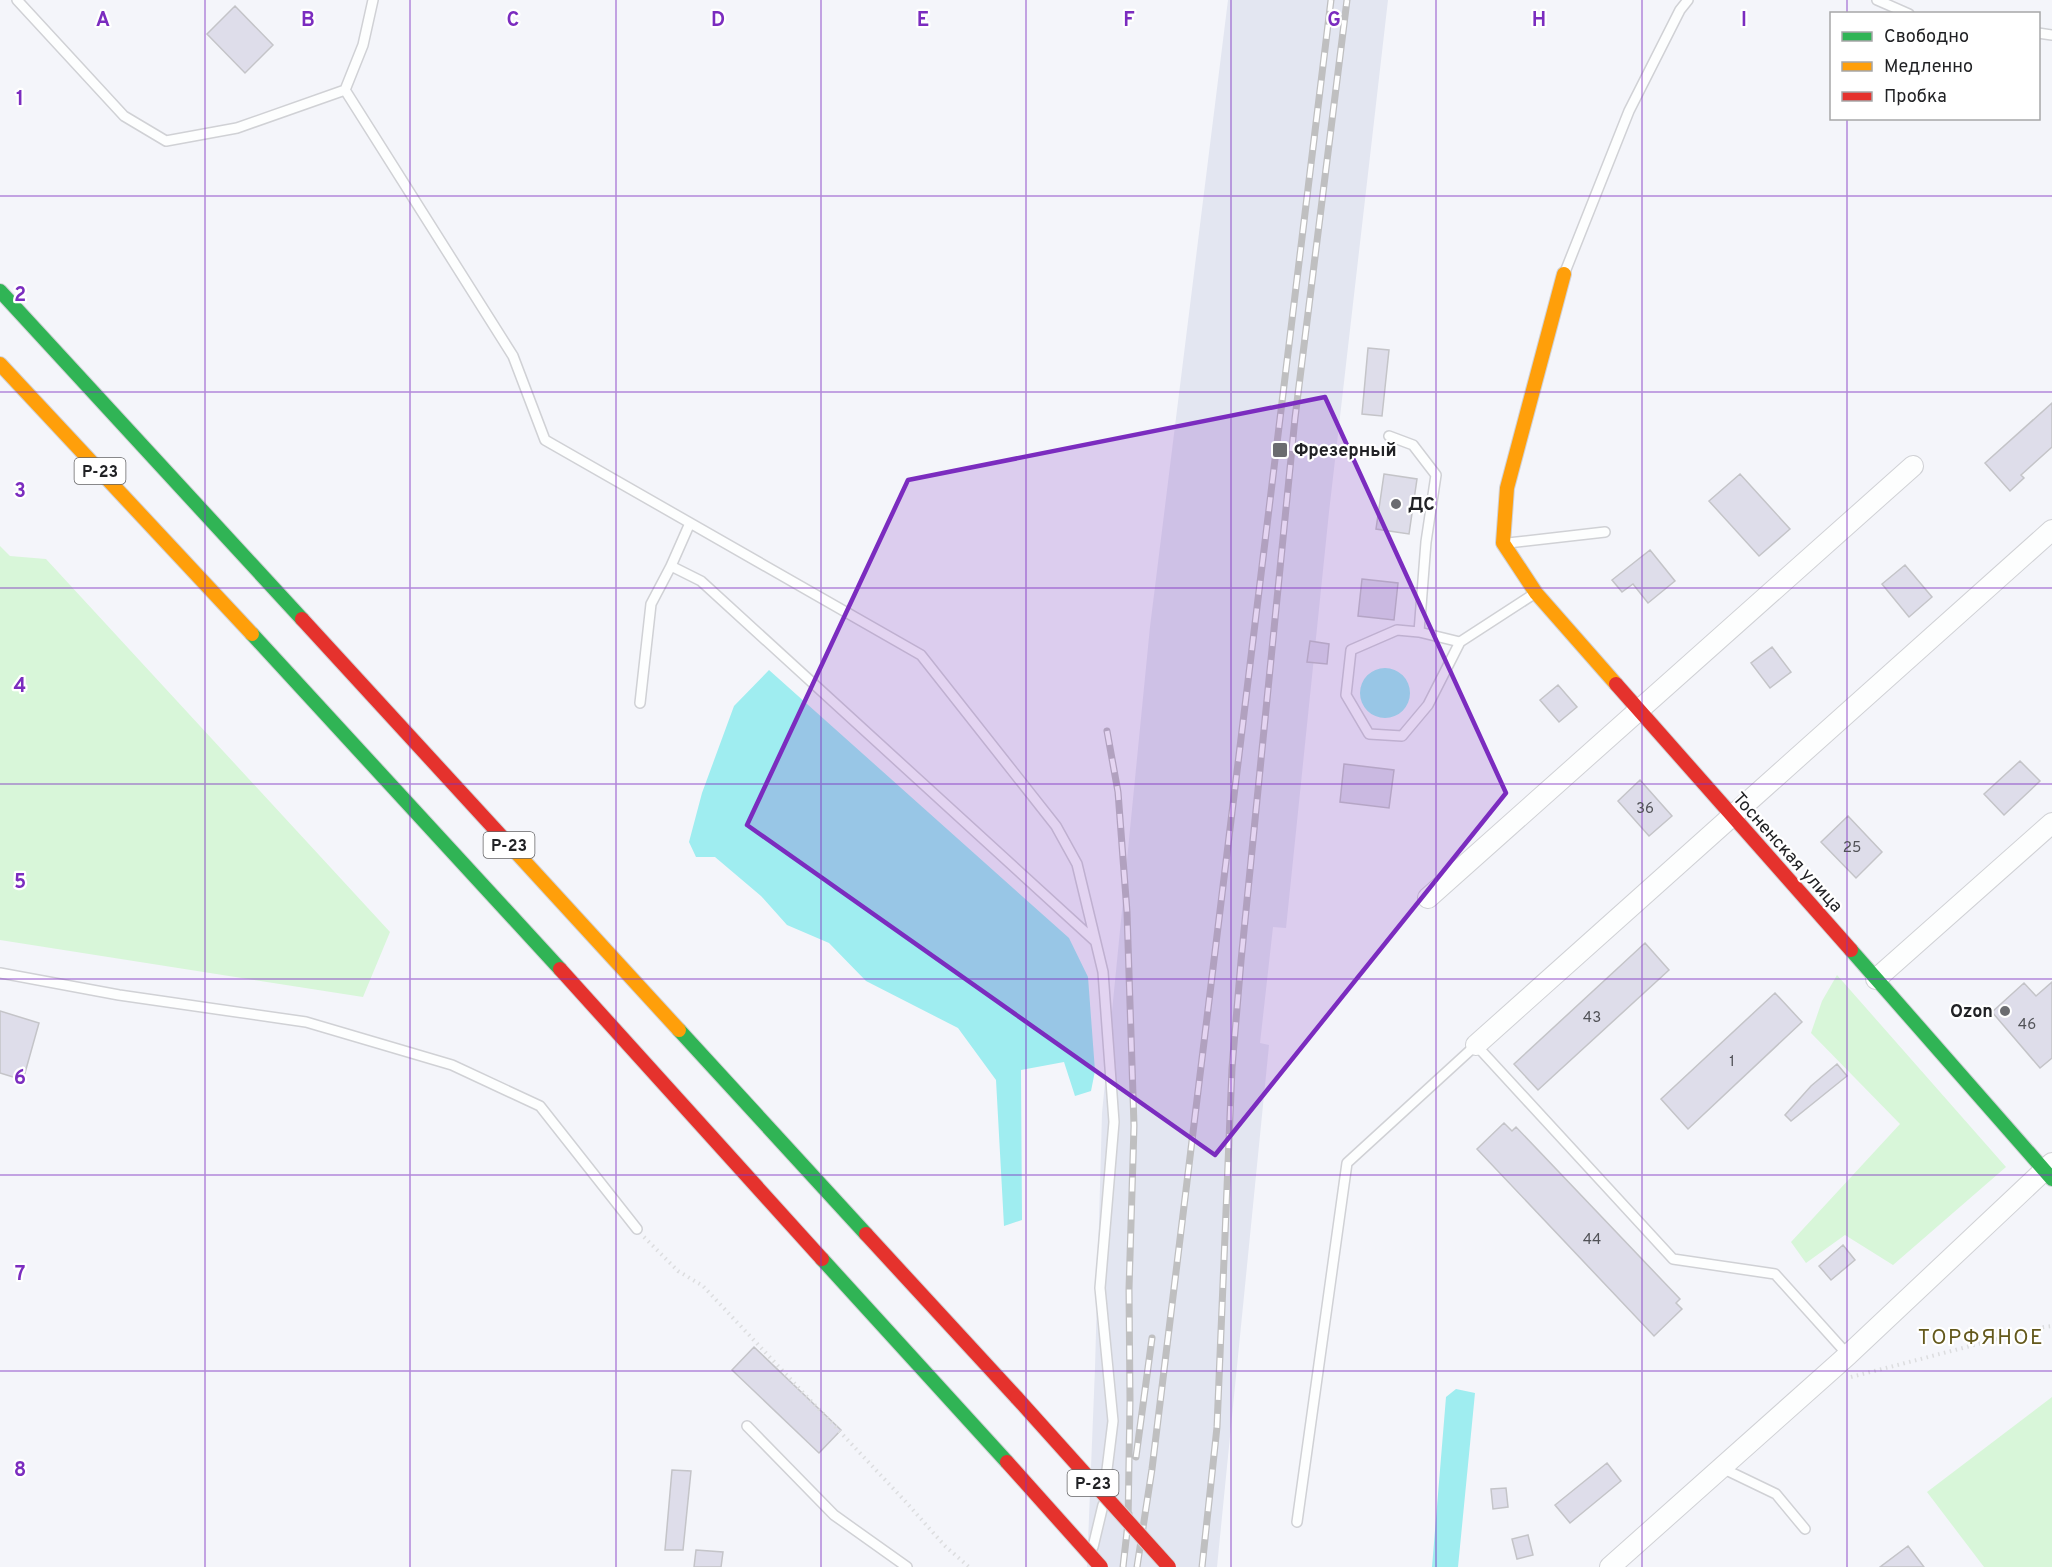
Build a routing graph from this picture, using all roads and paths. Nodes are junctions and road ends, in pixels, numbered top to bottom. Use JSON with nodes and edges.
{"nodes":[{"id":1,"x":17,"y":0,"type":"edge"},
{"id":2,"x":373,"y":0,"type":"edge"},
{"id":3,"x":1688,"y":0,"type":"edge"},
{"id":4,"x":1877,"y":0,"type":"edge"},
{"id":5,"x":1904,"y":12,"type":"edge"},
{"id":6,"x":345,"y":90,"type":"junction"},
{"id":7,"x":1564,"y":274,"type":"joint"},
{"id":8,"x":0,"y":291,"type":"edge"},
{"id":9,"x":0,"y":364,"type":"edge"},
{"id":10,"x":1389,"y":436,"type":"dead end"},
{"id":11,"x":1913,"y":466,"type":"dead end"},
{"id":12,"x":690,"y":523,"type":"junction"},
{"id":13,"x":2052,"y":530,"type":"edge"},
{"id":14,"x":1605,"y":532,"type":"dead end"},
{"id":15,"x":1503,"y":543,"type":"junction"},
{"id":16,"x":671,"y":566,"type":"junction"},
{"id":17,"x":1536,"y":593,"type":"junction"},
{"id":18,"x":1419,"y":632,"type":"junction"},
{"id":19,"x":1460,"y":642,"type":"junction"},
{"id":20,"x":640,"y":703,"type":"dead end"},
{"id":21,"x":1639,"y":710,"type":"junction"},
{"id":22,"x":1732,"y":816,"type":"junction"},
{"id":23,"x":2052,"y":823,"type":"edge"},
{"id":24,"x":1428,"y":898,"type":"dead end"},
{"id":25,"x":1095,"y":941,"type":"junction"},
{"id":26,"x":0,"y":973,"type":"edge"},
{"id":27,"x":1876,"y":979,"type":"junction"},
{"id":28,"x":1476,"y":1045,"type":"junction"},
{"id":29,"x":2049,"y":1171,"type":"edge"},
{"id":30,"x":637,"y":1229,"type":"joint"},
{"id":31,"x":2052,"y":1326,"type":"edge"},
{"id":32,"x":1848,"y":1354,"type":"junction"},
{"id":33,"x":1844,"y":1379,"type":"dead end"},
{"id":34,"x":747,"y":1426,"type":"dead end"},
{"id":35,"x":1721,"y":1467,"type":"junction"},
{"id":36,"x":1297,"y":1522,"type":"dead end"},
{"id":37,"x":1805,"y":1529,"type":"dead end"},
{"id":38,"x":907,"y":1567,"type":"edge"},
{"id":39,"x":969,"y":1567,"type":"edge"},
{"id":40,"x":1088,"y":1567,"type":"edge"},
{"id":41,"x":1101,"y":1567,"type":"edge"},
{"id":42,"x":1168,"y":1567,"type":"edge"},
{"id":43,"x":1610,"y":1567,"type":"edge"}],
"edges":[{"from":1,"to":6,"type":"lane"},
{"from":2,"to":6,"type":"lane"},
{"from":3,"to":7,"type":"lane"},
{"from":4,"to":5,"type":"lane"},
{"from":6,"to":12,"type":"lane"},
{"from":7,"to":15,"type":"main road"},
{"from":8,"to":42,"type":"main road","number":"Р-23","bridge":true},
{"from":9,"to":41,"type":"main road","number":"Р-23","bridge":true},
{"from":10,"to":18,"type":"lane"},
{"from":11,"to":21,"type":"street"},
{"from":12,"to":16,"type":"lane"},
{"from":12,"to":25,"type":"lane"},
{"from":13,"to":22,"type":"street"},
{"from":14,"to":15,"type":"lane"},
{"from":15,"to":17,"type":"main road","name":"Тосненская улица"},
{"from":16,"to":20,"type":"lane"},
{"from":16,"to":25,"type":"lane"},
{"from":17,"to":19,"type":"lane"},
{"from":17,"to":21,"type":"main road","name":"Тосненская улица"},
{"from":18,"to":19,"type":"lane"},
{"from":18,"to":19,"type":"lane"},
{"from":21,"to":22,"type":"main road","name":"Тосненская улица"},
{"from":21,"to":24,"type":"street"},
{"from":22,"to":27,"type":"main road","name":"Тосненская улица"},
{"from":22,"to":28,"type":"street"},
{"from":23,"to":27,"type":"street"},
{"from":25,"to":40,"type":"lane"},
{"from":26,"to":30,"type":"lane"},
{"from":27,"to":29,"type":"main road","name":"Тосненская улица"},
{"from":28,"to":32,"type":"lane"},
{"from":28,"to":36,"type":"lane"},
{"from":29,"to":32,"type":"street"},
{"from":30,"to":39,"type":"path"},
{"from":31,"to":33,"type":"path"},
{"from":32,"to":35,"type":"street"},
{"from":34,"to":38,"type":"lane"},
{"from":35,"to":37,"type":"lane"},
{"from":35,"to":43,"type":"street"}]}
